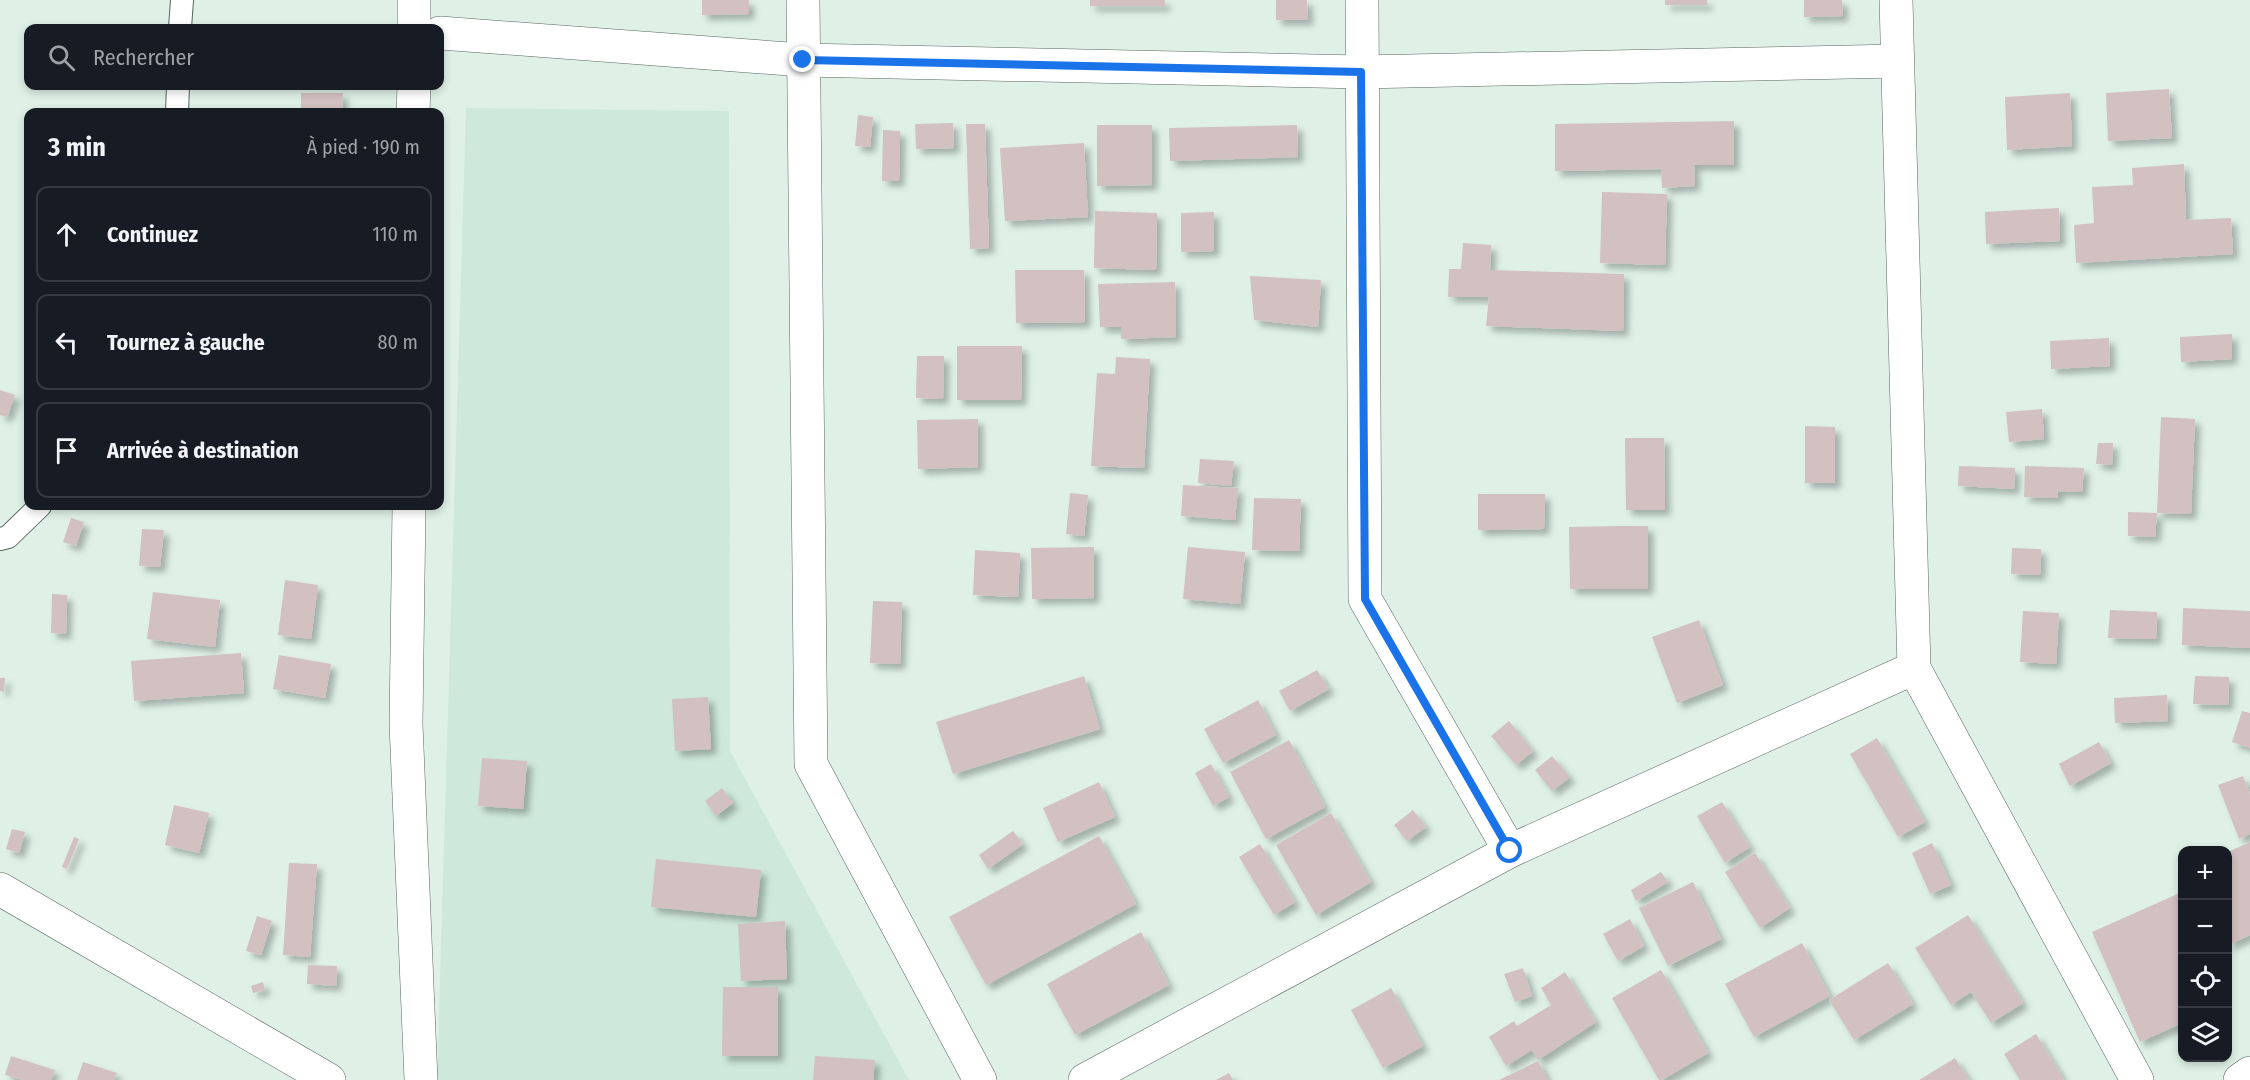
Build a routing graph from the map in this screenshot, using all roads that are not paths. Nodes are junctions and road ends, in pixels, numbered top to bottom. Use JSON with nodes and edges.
{"nodes":[{"id":1,"x":182,"y":0,"type":"edge"},
{"id":2,"x":414,"y":0,"type":"edge"},
{"id":3,"x":803,"y":0,"type":"edge"},
{"id":4,"x":1362,"y":0,"type":"edge"},
{"id":5,"x":1896,"y":0,"type":"edge"},
{"id":6,"x":180,"y":24,"type":"edge"},
{"id":7,"x":414,"y":24,"type":"edge"},
{"id":8,"x":444,"y":33,"type":"edge"},
{"id":9,"x":803,"y":60,"type":"junction"},
{"id":10,"x":1897,"y":61,"type":"junction"},
{"id":11,"x":1361,"y":72,"type":"junction"},
{"id":12,"x":178,"y":90,"type":"edge"},
{"id":13,"x":414,"y":90,"type":"edge"},
{"id":14,"x":177,"y":108,"type":"edge"},
{"id":15,"x":413,"y":108,"type":"edge"},
{"id":16,"x":36,"y":510,"type":"edge"},
{"id":17,"x":409,"y":510,"type":"edge"},
{"id":18,"x":0,"y":539,"type":"edge"},
{"id":19,"x":1914,"y":668,"type":"junction"},
{"id":20,"x":1510,"y":851,"type":"junction"},
{"id":21,"x":0,"y":889,"type":"edge"},
{"id":22,"x":2250,"y":1073,"type":"edge"},
{"id":23,"x":328,"y":1080,"type":"edge"},
{"id":24,"x":422,"y":1080,"type":"edge"},
{"id":25,"x":980,"y":1080,"type":"edge"},
{"id":26,"x":1085,"y":1080,"type":"edge"},
{"id":27,"x":2137,"y":1080,"type":"edge"},
{"id":28,"x":2240,"y":1080,"type":"edge"}],
"edges":[{"from":1,"to":6,"type":"lane"},
{"from":2,"to":7,"type":"street"},
{"from":3,"to":9,"type":"street"},
{"from":4,"to":11,"type":"street"},
{"from":5,"to":10,"type":"street"},
{"from":8,"to":9,"type":"street"},
{"from":9,"to":11,"type":"street"},
{"from":9,"to":25,"type":"street"},
{"from":10,"to":11,"type":"street"},
{"from":10,"to":19,"type":"street"},
{"from":11,"to":20,"type":"street"},
{"from":12,"to":14,"type":"lane"},
{"from":13,"to":15,"type":"street"},
{"from":16,"to":18,"type":"lane"},
{"from":17,"to":24,"type":"street"},
{"from":19,"to":20,"type":"street"},
{"from":19,"to":27,"type":"street"},
{"from":20,"to":26,"type":"street"},
{"from":21,"to":23,"type":"street"},
{"from":22,"to":28,"type":"street"}]}
